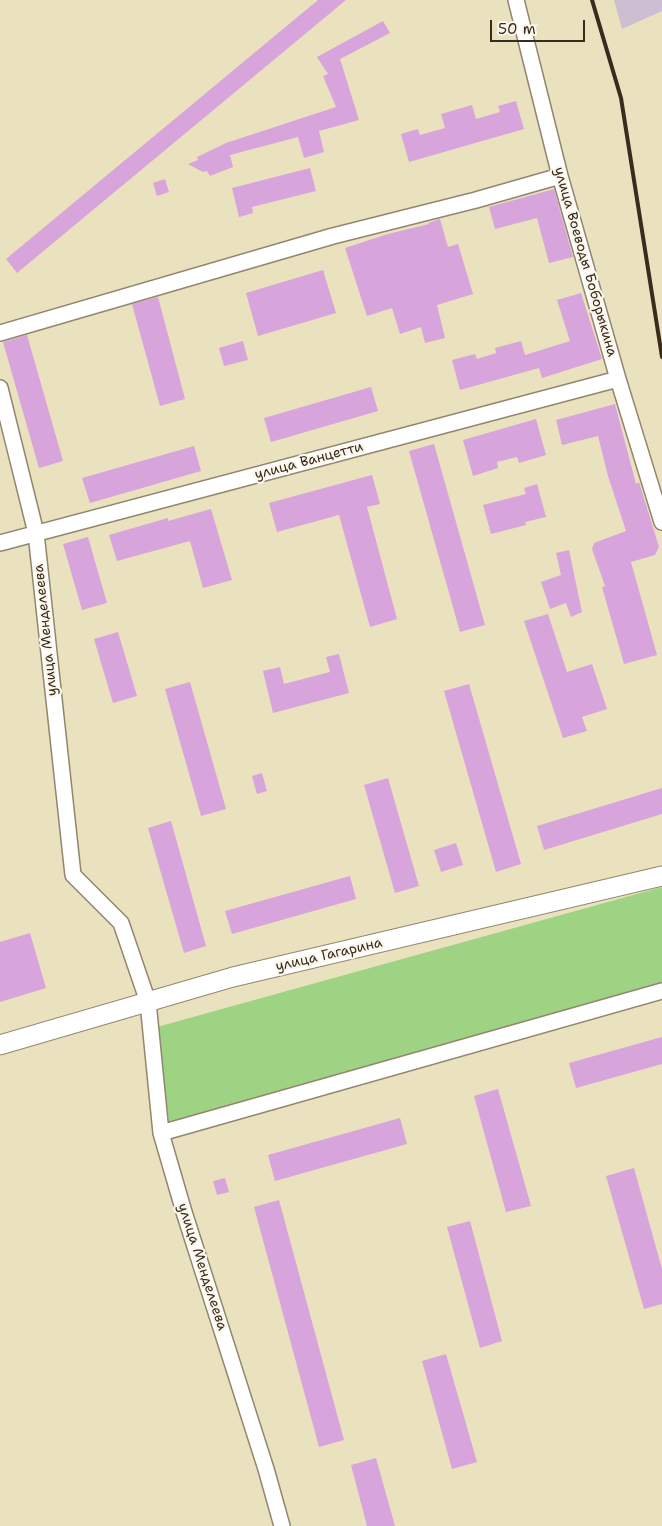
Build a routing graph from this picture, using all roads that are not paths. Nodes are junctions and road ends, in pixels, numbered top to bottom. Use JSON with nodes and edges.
{"nodes":[{"id":1,"x":516,"y":0,"type":"edge"},
{"id":2,"x":560,"y":176,"type":"junction"},
{"id":3,"x":0,"y":333,"type":"edge"},
{"id":4,"x":618,"y":379,"type":"junction"},
{"id":5,"x":0,"y":388,"type":"edge"},
{"id":6,"x":662,"y":522,"type":"edge"},
{"id":7,"x":36,"y":533,"type":"junction"},
{"id":8,"x":0,"y":543,"type":"edge"},
{"id":9,"x":662,"y":876,"type":"edge"},
{"id":10,"x":662,"y":991,"type":"edge"},
{"id":11,"x":148,"y":1002,"type":"junction"},
{"id":12,"x":0,"y":1045,"type":"edge"},
{"id":13,"x":161,"y":1133,"type":"junction"},
{"id":14,"x":282,"y":1526,"type":"edge"}],
"edges":[{"from":1,"to":2,"type":"street","name":"улица Воеводы Боборыкина"},
{"from":2,"to":3,"type":"street"},
{"from":2,"to":4,"type":"street","name":"улица Воеводы Боборыкина"},
{"from":4,"to":6,"type":"street","name":"улица Воеводы Боборыкина"},
{"from":4,"to":7,"type":"street","name":"улица Ванцетти"},
{"from":5,"to":7,"type":"street","name":"улица Менделеева"},
{"from":7,"to":8,"type":"street","name":"улица Ванцетти"},
{"from":7,"to":11,"type":"street","name":"улица Менделеева"},
{"from":9,"to":11,"type":"street","name":"улица Гагарина"},
{"from":10,"to":13,"type":"street"},
{"from":11,"to":12,"type":"street","name":"улица Гагарина"},
{"from":11,"to":13,"type":"street","name":"улица Менделеева"},
{"from":13,"to":14,"type":"street","name":"улица Менделеева"}]}
